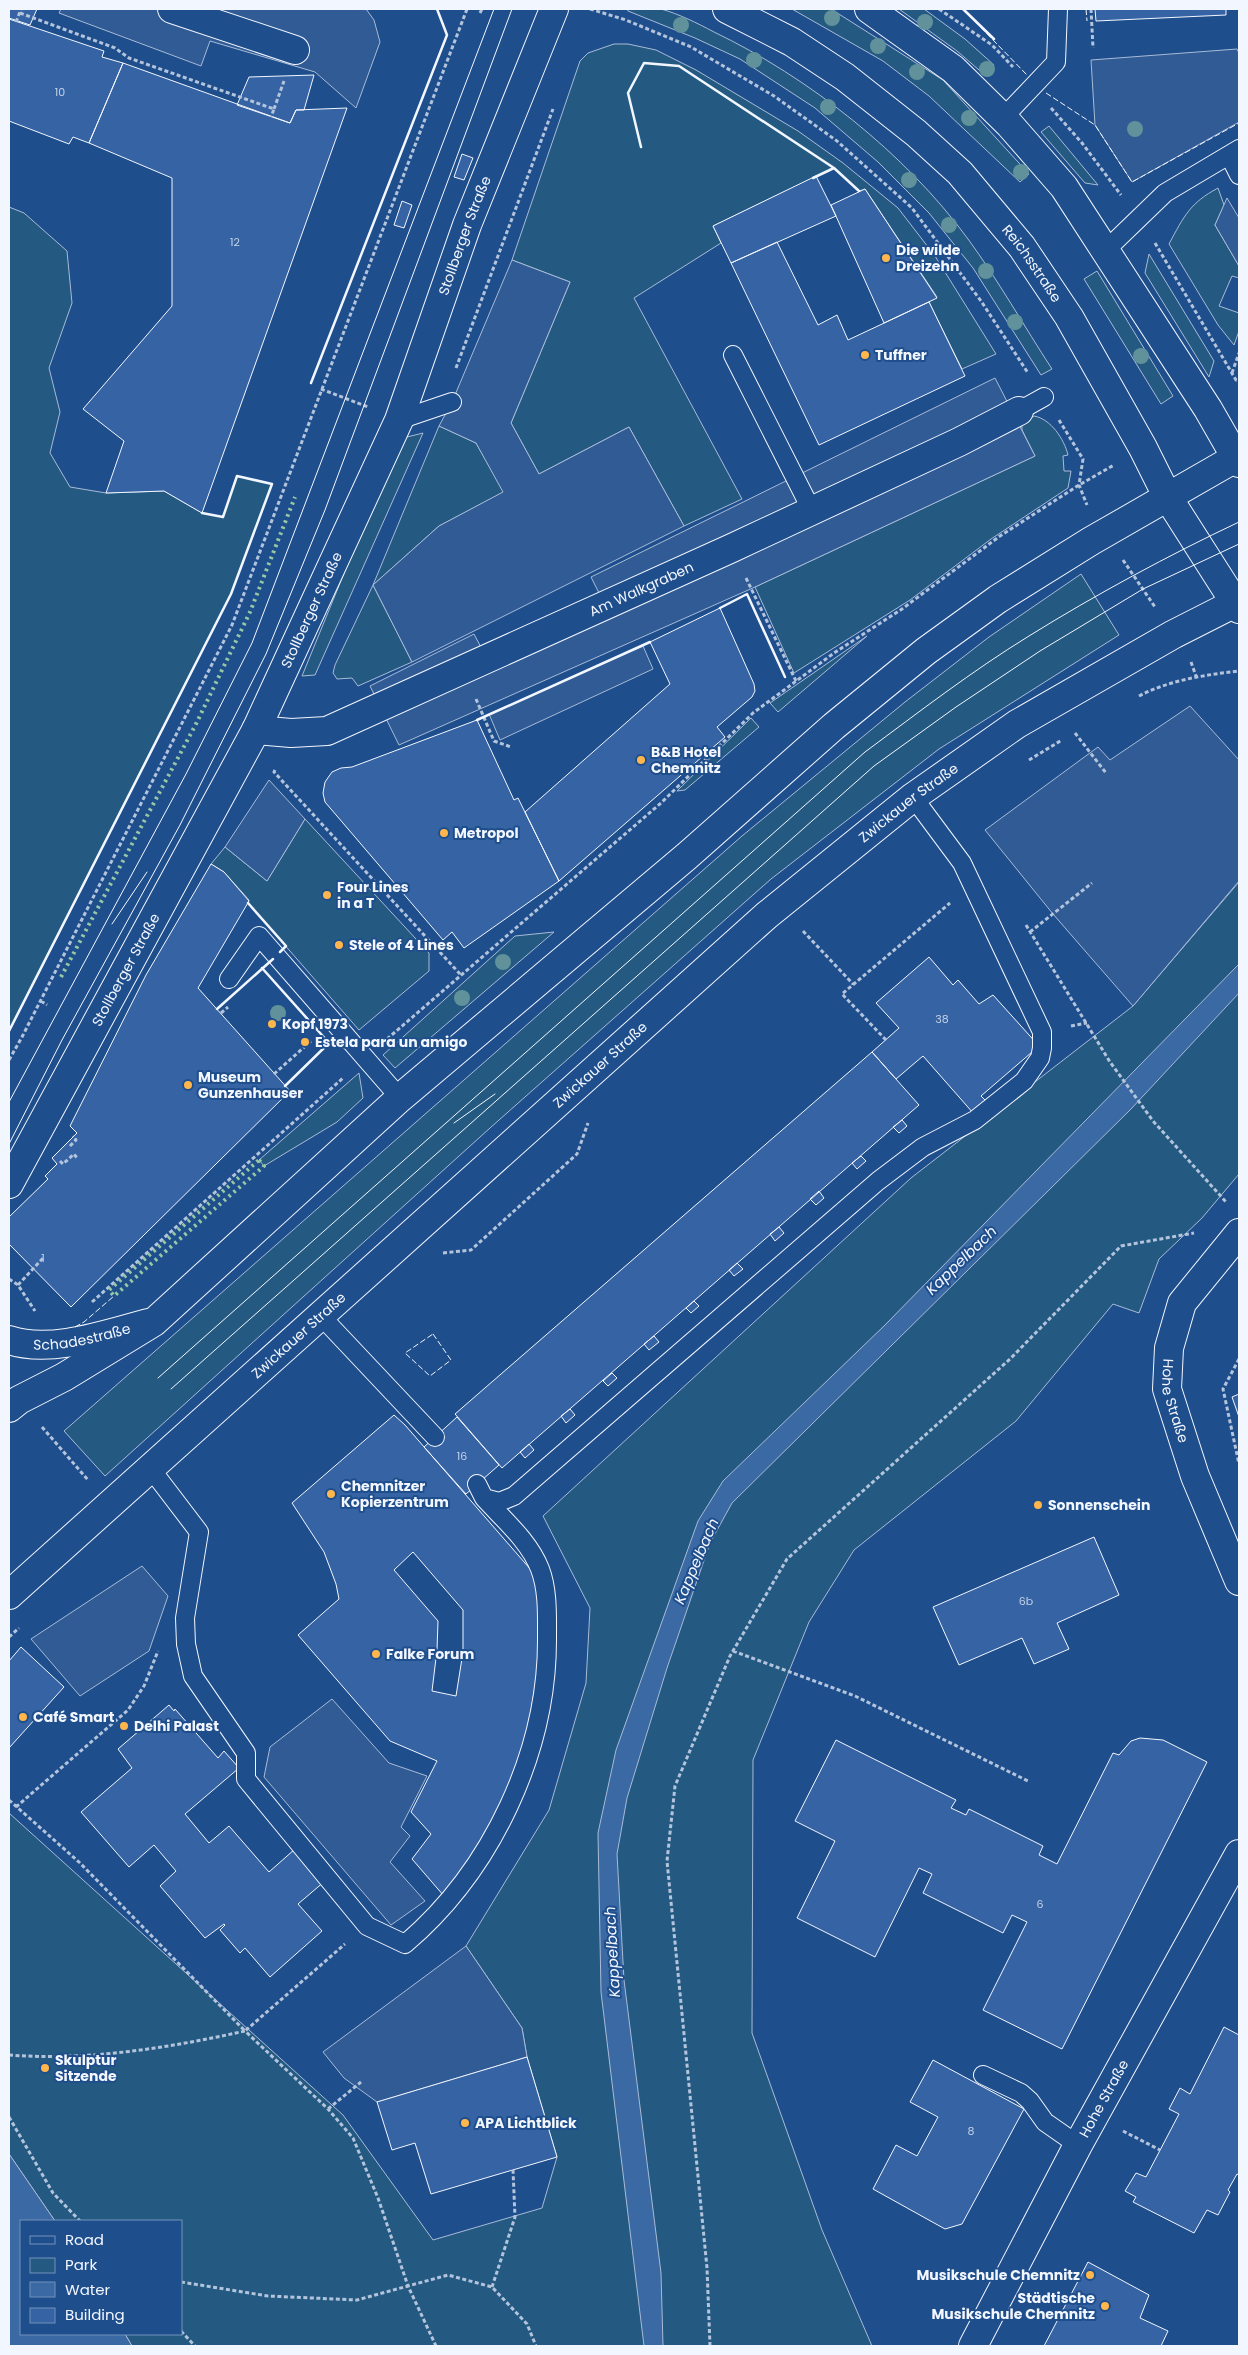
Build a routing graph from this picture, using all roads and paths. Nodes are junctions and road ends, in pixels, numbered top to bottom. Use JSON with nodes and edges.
{"nodes":[{"id":1,"x":22,"y":9,"type":"edge"},
{"id":2,"x":172,"y":9,"type":"edge"},
{"id":3,"x":467,"y":9,"type":"edge"},
{"id":4,"x":554,"y":9,"type":"edge"},
{"id":5,"x":590,"y":9,"type":"edge"},
{"id":6,"x":727,"y":9,"type":"edge"},
{"id":7,"x":869,"y":9,"type":"edge"},
{"id":8,"x":1058,"y":9,"type":"edge"},
{"id":9,"x":1091,"y":9,"type":"edge"},
{"id":10,"x":20,"y":14,"type":"junction"},
{"id":11,"x":16,"y":22,"type":"dead end"},
{"id":12,"x":1093,"y":48,"type":"dead end"},
{"id":13,"x":295,"y":50,"type":"dead end"},
{"id":14,"x":554,"y":107,"type":"dead end"},
{"id":15,"x":271,"y":117,"type":"dead end"},
{"id":16,"x":1003,"y":118,"type":"junction"},
{"id":17,"x":1234,"y":152,"type":"edge"},
{"id":18,"x":1239,"y":175,"type":"edge"},
{"id":19,"x":1106,"y":250,"type":"junction"},
{"id":20,"x":1239,"y":353,"type":"edge"},
{"id":21,"x":732,"y":355,"type":"dead end"},
{"id":22,"x":1232,"y":373,"type":"dead end"},
{"id":23,"x":320,"y":389,"type":"junction"},
{"id":24,"x":1044,"y":397,"type":"junction"},
{"id":25,"x":447,"y":404,"type":"joint"},
{"id":26,"x":1018,"y":411,"type":"joint"},
{"id":27,"x":399,"y":420,"type":"junction"},
{"id":28,"x":1238,"y":459,"type":"edge"},
{"id":29,"x":1104,"y":472,"type":"dead end"},
{"id":30,"x":1079,"y":485,"type":"junction"},
{"id":31,"x":1167,"y":496,"type":"junction"},
{"id":32,"x":812,"y":510,"type":"junction"},
{"id":33,"x":1090,"y":513,"type":"dead end"},
{"id":34,"x":732,"y":548,"type":"junction"},
{"id":35,"x":1119,"y":554,"type":"dead end"},
{"id":36,"x":1238,"y":604,"type":"edge"},
{"id":37,"x":1159,"y":613,"type":"dead end"},
{"id":38,"x":1190,"y":658,"type":"dead end"},
{"id":39,"x":1239,"y":671,"type":"edge"},
{"id":40,"x":1196,"y":676,"type":"junction"},
{"id":41,"x":796,"y":681,"type":"junction"},
{"id":42,"x":1134,"y":699,"type":"dead end"},
{"id":43,"x":484,"y":718,"type":"dead end"},
{"id":44,"x":1082,"y":728,"type":"dead end"},
{"id":45,"x":256,"y":730,"type":"junction"},
{"id":46,"x":292,"y":733,"type":"junction"},
{"id":47,"x":1075,"y":733,"type":"junction"},
{"id":48,"x":511,"y":747,"type":"dead end"},
{"id":49,"x":1026,"y":762,"type":"dead end"},
{"id":50,"x":1106,"y":773,"type":"dead end"},
{"id":51,"x":912,"y":797,"type":"junction"},
{"id":52,"x":1092,"y":883,"type":"dead end"},
{"id":53,"x":971,"y":885,"type":"junction"},
{"id":54,"x":810,"y":925,"type":"dead end"},
{"id":55,"x":460,"y":974,"type":"junction"},
{"id":56,"x":229,"y":979,"type":"dead end"},
{"id":57,"x":853,"y":984,"type":"junction"},
{"id":58,"x":41,"y":1001,"type":"junction"},
{"id":59,"x":47,"y":1005,"type":"dead end"},
{"id":60,"x":1087,"y":1023,"type":"junction"},
{"id":61,"x":1076,"y":1026,"type":"dead end"},
{"id":62,"x":886,"y":1040,"type":"dead end"},
{"id":63,"x":364,"y":1058,"type":"junction"},
{"id":64,"x":9,"y":1060,"type":"edge"},
{"id":65,"x":285,"y":1064,"type":"dead end"},
{"id":66,"x":274,"y":1074,"type":"dead end"},
{"id":67,"x":400,"y":1098,"type":"junction"},
{"id":68,"x":589,"y":1121,"type":"dead end"},
{"id":69,"x":60,"y":1156,"type":"dead end"},
{"id":70,"x":77,"y":1158,"type":"dead end"},
{"id":71,"x":9,"y":1184,"type":"edge"},
{"id":72,"x":1236,"y":1221,"type":"edge"},
{"id":73,"x":1203,"y":1232,"type":"dead end"},
{"id":74,"x":435,"y":1254,"type":"dead end"},
{"id":75,"x":44,"y":1258,"type":"dead end"},
{"id":76,"x":9,"y":1280,"type":"edge"},
{"id":77,"x":18,"y":1285,"type":"junction"},
{"id":78,"x":90,"y":1303,"type":"dead end"},
{"id":79,"x":320,"y":1316,"type":"junction"},
{"id":80,"x":38,"y":1317,"type":"dead end"},
{"id":81,"x":154,"y":1322,"type":"junction"},
{"id":82,"x":9,"y":1340,"type":"edge"},
{"id":83,"x":1239,"y":1359,"type":"edge"},
{"id":84,"x":14,"y":1404,"type":"edge"},
{"id":85,"x":435,"y":1437,"type":"dead end"},
{"id":86,"x":1239,"y":1464,"type":"edge"},
{"id":87,"x":151,"y":1469,"type":"junction"},
{"id":88,"x":110,"y":1505,"type":"junction"},
{"id":89,"x":1239,"y":1581,"type":"edge"},
{"id":90,"x":9,"y":1595,"type":"edge"},
{"id":91,"x":733,"y":1651,"type":"junction"},
{"id":92,"x":157,"y":1652,"type":"dead end"},
{"id":93,"x":1030,"y":1782,"type":"dead end"},
{"id":94,"x":9,"y":1800,"type":"edge"},
{"id":95,"x":16,"y":1807,"type":"junction"},
{"id":96,"x":1239,"y":1854,"type":"edge"},
{"id":97,"x":366,"y":1926,"type":"junction"},
{"id":98,"x":245,"y":2031,"type":"junction"},
{"id":99,"x":9,"y":2055,"type":"edge"},
{"id":100,"x":983,"y":2075,"type":"dead end"},
{"id":101,"x":361,"y":2082,"type":"dead end"},
{"id":102,"x":328,"y":2109,"type":"junction"},
{"id":103,"x":1094,"y":2116,"type":"junction"},
{"id":104,"x":9,"y":2117,"type":"edge"},
{"id":105,"x":1078,"y":2145,"type":"junction"},
{"id":106,"x":1160,"y":2150,"type":"dead end"},
{"id":107,"x":513,"y":2170,"type":"dead end"},
{"id":108,"x":79,"y":2220,"type":"edge"},
{"id":109,"x":182,"y":2282,"type":"edge"},
{"id":110,"x":408,"y":2286,"type":"junction"},
{"id":111,"x":492,"y":2287,"type":"junction"},
{"id":112,"x":182,"y":2332,"type":"edge"},
{"id":113,"x":194,"y":2346,"type":"edge"},
{"id":114,"x":436,"y":2346,"type":"edge"},
{"id":115,"x":536,"y":2346,"type":"edge"},
{"id":116,"x":710,"y":2346,"type":"edge"},
{"id":117,"x":973,"y":2346,"type":"edge"}],
"edges":[{"from":1,"to":10,"type":"path"},
{"from":2,"to":13,"type":"main road"},
{"from":3,"to":23,"type":"path"},
{"from":4,"to":27,"type":"main road","name":"Stollberger Straße"},
{"from":5,"to":24,"type":"path"},
{"from":6,"to":31,"type":"main road","name":"Reichsstraße"},
{"from":7,"to":16,"type":"main road"},
{"from":8,"to":16,"type":"lane"},
{"from":9,"to":12,"type":"path"},
{"from":10,"to":11,"type":"path"},
{"from":10,"to":15,"type":"path"},
{"from":14,"to":25,"type":"path"},
{"from":16,"to":19,"type":"main road"},
{"from":17,"to":18,"type":"lane"},
{"from":17,"to":19,"type":"lane"},
{"from":19,"to":28,"type":"main road"},
{"from":20,"to":22,"type":"path"},
{"from":21,"to":32,"type":"lane"},
{"from":23,"to":27,"type":"path"},
{"from":23,"to":58,"type":"path"},
{"from":24,"to":26,"type":"lane"},
{"from":24,"to":30,"type":"path"},
{"from":25,"to":27,"type":"lane"},
{"from":26,"to":32,"type":"main road","name":"Am Walkgraben"},
{"from":27,"to":45,"type":"main road","name":"Stollberger Straße"},
{"from":28,"to":31,"type":"main road"},
{"from":29,"to":30,"type":"path"},
{"from":30,"to":33,"type":"path"},
{"from":30,"to":41,"type":"path"},
{"from":31,"to":36,"type":"main road","name":"Reichsstraße"},
{"from":31,"to":67,"type":"main road"},
{"from":32,"to":34,"type":"main road","name":"Am Walkgraben"},
{"from":34,"to":41,"type":"path"},
{"from":34,"to":46,"type":"main road","name":"Am Walkgraben"},
{"from":35,"to":37,"type":"path"},
{"from":36,"to":51,"type":"main road","name":"Zwickauer Straße"},
{"from":38,"to":40,"type":"path"},
{"from":39,"to":40,"type":"path"},
{"from":40,"to":42,"type":"path"},
{"from":41,"to":55,"type":"path"},
{"from":43,"to":48,"type":"path"},
{"from":44,"to":47,"type":"path"},
{"from":45,"to":46,"type":"main road","name":"Am Walkgraben"},
{"from":45,"to":71,"type":"main road","name":"Stollberger Straße"},
{"from":46,"to":55,"type":"path"},
{"from":47,"to":49,"type":"path"},
{"from":47,"to":50,"type":"path"},
{"from":51,"to":53,"type":"lane"},
{"from":51,"to":79,"type":"main road","name":"Zwickauer Straße"},
{"from":52,"to":60,"type":"path"},
{"from":53,"to":57,"type":"path"},
{"from":53,"to":97,"type":"lane"},
{"from":54,"to":57,"type":"path"},
{"from":55,"to":63,"type":"path"},
{"from":56,"to":63,"type":"lane"},
{"from":57,"to":62,"type":"path"},
{"from":58,"to":59,"type":"path"},
{"from":58,"to":64,"type":"path"},
{"from":60,"to":61,"type":"path"},
{"from":60,"to":72,"type":"path"},
{"from":63,"to":67,"type":"lane"},
{"from":63,"to":78,"type":"path"},
{"from":65,"to":66,"type":"path"},
{"from":67,"to":81,"type":"main road"},
{"from":68,"to":74,"type":"path"},
{"from":69,"to":70,"type":"path"},
{"from":72,"to":89,"type":"main road","name":"Hohe Straße"},
{"from":73,"to":91,"type":"path"},
{"from":75,"to":77,"type":"path"},
{"from":76,"to":77,"type":"path"},
{"from":77,"to":80,"type":"path"},
{"from":79,"to":85,"type":"lane"},
{"from":79,"to":87,"type":"main road","name":"Zwickauer Straße"},
{"from":81,"to":82,"type":"main road","name":"Schadestraße"},
{"from":81,"to":84,"type":"main road"},
{"from":83,"to":86,"type":"path"},
{"from":84,"to":88,"type":"path"},
{"from":87,"to":88,"type":"main road","name":"Zwickauer Straße"},
{"from":87,"to":97,"type":"lane"},
{"from":88,"to":90,"type":"main road","name":"Zwickauer Straße"},
{"from":91,"to":93,"type":"path"},
{"from":91,"to":116,"type":"path"},
{"from":92,"to":95,"type":"path"},
{"from":94,"to":95,"type":"path"},
{"from":95,"to":98,"type":"path"},
{"from":96,"to":103,"type":"main road","name":"Hohe Straße"},
{"from":97,"to":98,"type":"path"},
{"from":98,"to":99,"type":"path"},
{"from":98,"to":102,"type":"path"},
{"from":100,"to":105,"type":"lane"},
{"from":101,"to":102,"type":"path"},
{"from":102,"to":110,"type":"path"},
{"from":103,"to":105,"type":"main road","name":"Hohe Straße"},
{"from":103,"to":106,"type":"path"},
{"from":104,"to":108,"type":"path"},
{"from":105,"to":117,"type":"main road","name":"Hohe Straße"},
{"from":107,"to":111,"type":"path"},
{"from":109,"to":110,"type":"path"},
{"from":110,"to":111,"type":"path"},
{"from":110,"to":114,"type":"path"},
{"from":111,"to":115,"type":"path"},
{"from":112,"to":113,"type":"path"}]}
